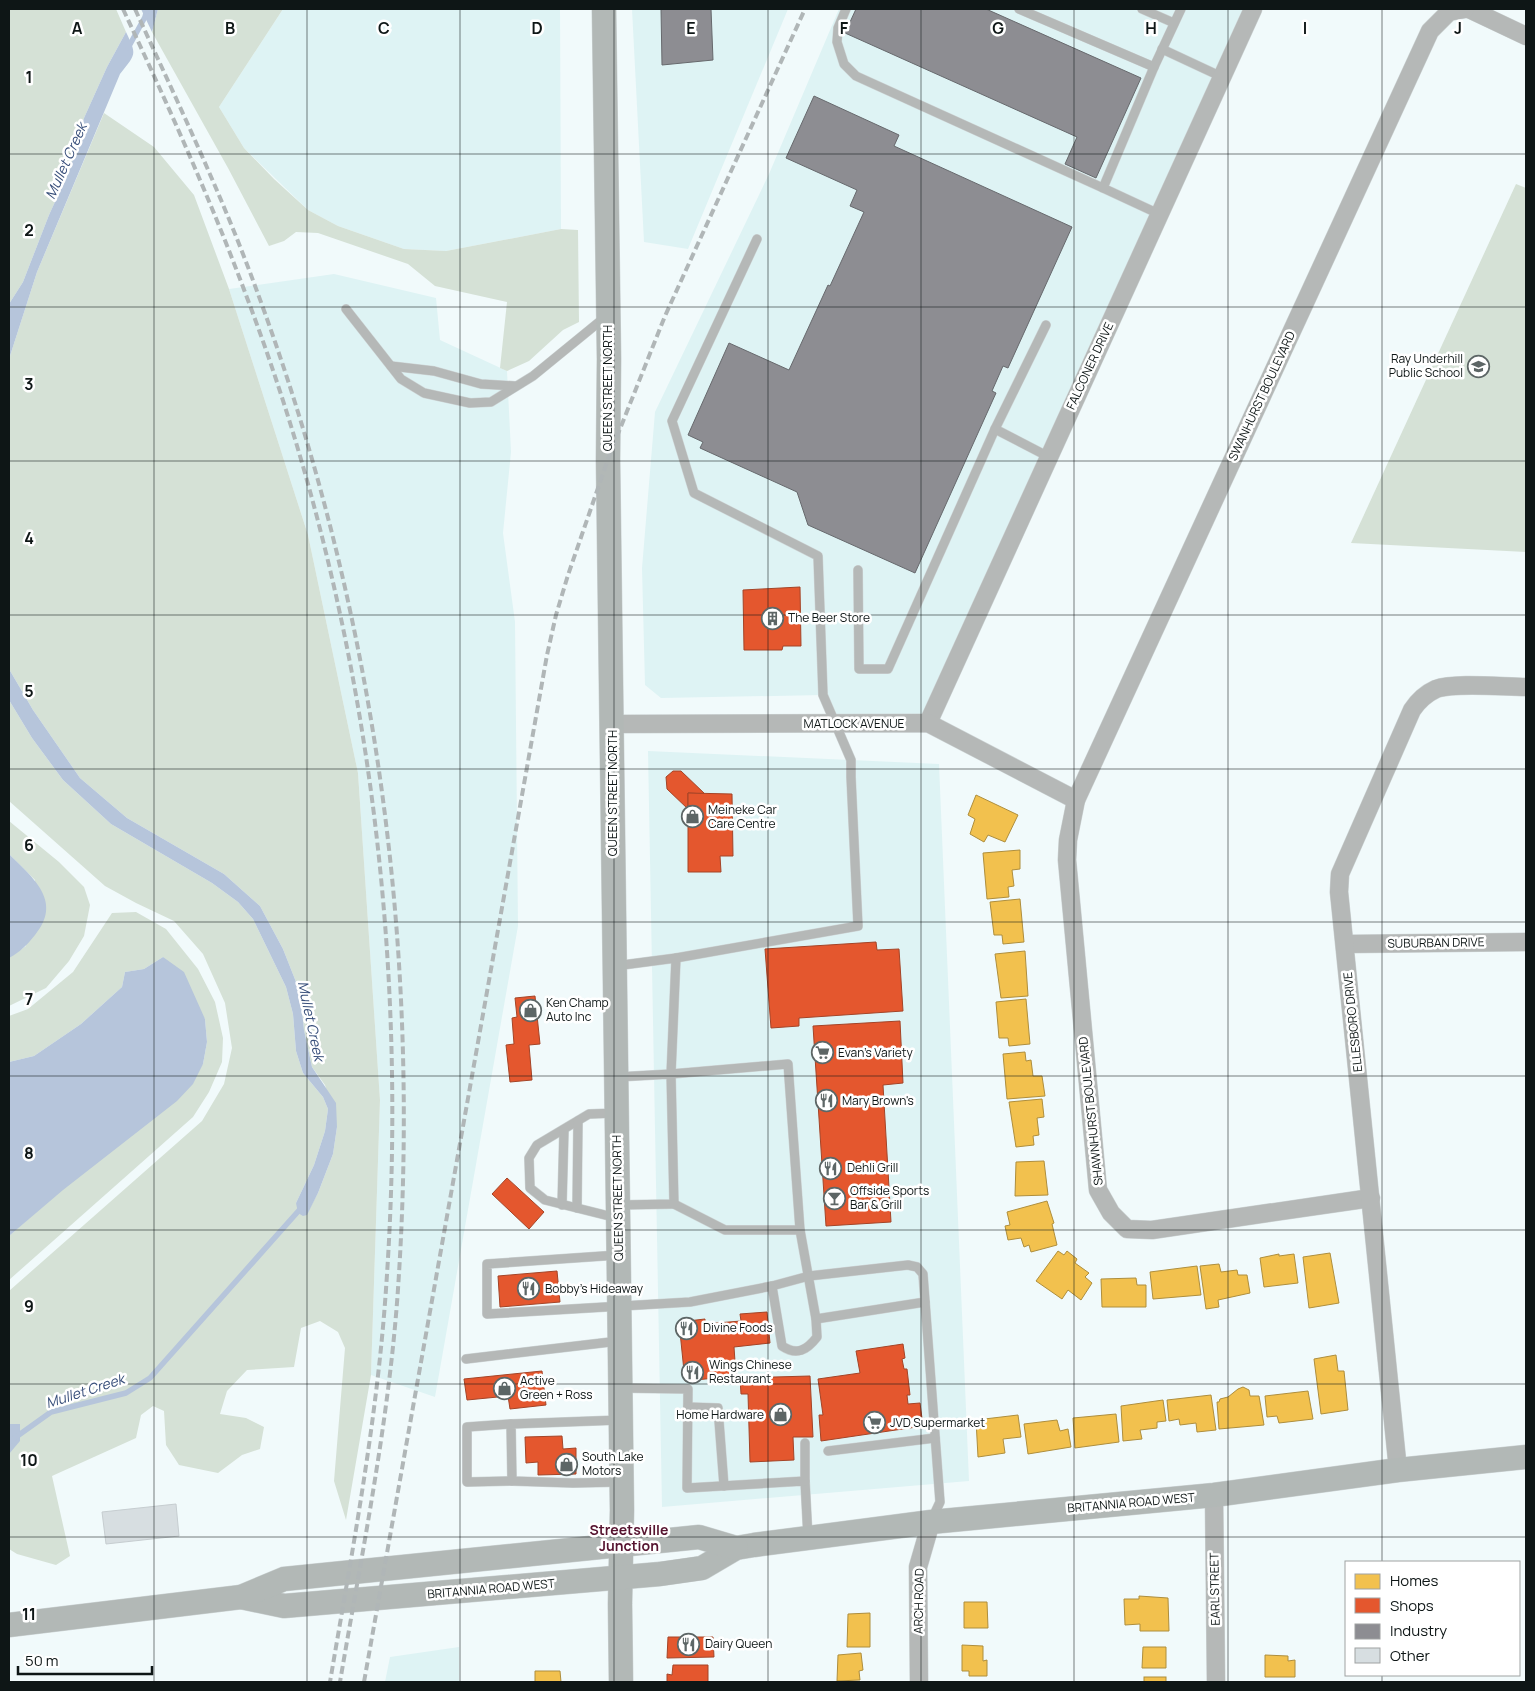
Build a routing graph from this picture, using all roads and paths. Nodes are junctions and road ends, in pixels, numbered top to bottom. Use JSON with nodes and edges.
{"nodes":[{"id":1,"x":604,"y":9,"type":"edge"},
{"id":2,"x":846,"y":9,"type":"edge"},
{"id":3,"x":1019,"y":9,"type":"edge"},
{"id":4,"x":1142,"y":9,"type":"edge"},
{"id":5,"x":1181,"y":9,"type":"edge"},
{"id":6,"x":1253,"y":9,"type":"edge"},
{"id":7,"x":1465,"y":9,"type":"edge"},
{"id":8,"x":1469,"y":9,"type":"edge"},
{"id":9,"x":1174,"y":23,"type":"junction"},
{"id":10,"x":1526,"y":36,"type":"edge"},
{"id":11,"x":1162,"y":48,"type":"junction"},
{"id":12,"x":1154,"y":67,"type":"junction"},
{"id":13,"x":1222,"y":77,"type":"junction"},
{"id":14,"x":1103,"y":188,"type":"junction"},
{"id":15,"x":1159,"y":214,"type":"junction"},
{"id":16,"x":757,"y":239,"type":"dead end"},
{"id":17,"x":346,"y":309,"type":"dead end"},
{"id":18,"x":608,"y":315,"type":"junction"},
{"id":19,"x":1046,"y":325,"type":"dead end"},
{"id":20,"x":391,"y":366,"type":"junction"},
{"id":21,"x":516,"y":386,"type":"junction"},
{"id":22,"x":995,"y":429,"type":"junction"},
{"id":23,"x":1049,"y":457,"type":"junction"},
{"id":24,"x":858,"y":570,"type":"dead end"},
{"id":25,"x":1526,"y":687,"type":"edge"},
{"id":26,"x":613,"y":724,"type":"junction"},
{"id":27,"x":836,"y":724,"type":"junction"},
{"id":28,"x":928,"y":724,"type":"junction"},
{"id":29,"x":1076,"y":800,"type":"junction"},
{"id":30,"x":1526,"y":942,"type":"edge"},
{"id":31,"x":1345,"y":944,"type":"junction"},
{"id":32,"x":676,"y":958,"type":"junction"},
{"id":33,"x":615,"y":966,"type":"junction"},
{"id":34,"x":671,"y":1074,"type":"junction"},
{"id":35,"x":616,"y":1077,"type":"junction"},
{"id":36,"x":617,"y":1113,"type":"junction"},
{"id":37,"x":578,"y":1121,"type":"junction"},
{"id":38,"x":564,"y":1130,"type":"junction"},
{"id":39,"x":1371,"y":1198,"type":"junction"},
{"id":40,"x":562,"y":1204,"type":"junction"},
{"id":41,"x":674,"y":1204,"type":"junction"},
{"id":42,"x":577,"y":1208,"type":"junction"},
{"id":43,"x":618,"y":1212,"type":"junction"},
{"id":44,"x":800,"y":1230,"type":"junction"},
{"id":45,"x":619,"y":1255,"type":"junction"},
{"id":46,"x":809,"y":1276,"type":"junction"},
{"id":47,"x":772,"y":1286,"type":"junction"},
{"id":48,"x":925,"y":1302,"type":"junction"},
{"id":49,"x":620,"y":1306,"type":"junction"},
{"id":50,"x":816,"y":1318,"type":"junction"},
{"id":51,"x":620,"y":1341,"type":"junction"},
{"id":52,"x":466,"y":1359,"type":"dead end"},
{"id":53,"x":620,"y":1388,"type":"junction"},
{"id":54,"x":688,"y":1407,"type":"junction"},
{"id":55,"x":621,"y":1420,"type":"junction"},
{"id":56,"x":511,"y":1424,"type":"junction"},
{"id":57,"x":935,"y":1438,"type":"junction"},
{"id":58,"x":804,"y":1443,"type":"dead end"},
{"id":59,"x":828,"y":1451,"type":"dead end"},
{"id":60,"x":1526,"y":1457,"type":"edge"},
{"id":61,"x":1398,"y":1470,"type":"junction"},
{"id":62,"x":512,"y":1481,"type":"junction"},
{"id":63,"x":805,"y":1481,"type":"junction"},
{"id":64,"x":622,"y":1482,"type":"junction"},
{"id":65,"x":724,"y":1486,"type":"junction"},
{"id":66,"x":1214,"y":1495,"type":"junction"},
{"id":67,"x":931,"y":1522,"type":"junction"},
{"id":68,"x":808,"y":1538,"type":"junction"},
{"id":69,"x":621,"y":1546,"type":"junction"},
{"id":70,"x":736,"y":1548,"type":"junction"},
{"id":71,"x":620,"y":1577,"type":"junction"},
{"id":72,"x":241,"y":1597,"type":"junction"},
{"id":73,"x":9,"y":1625,"type":"edge"},
{"id":74,"x":621,"y":1682,"type":"edge"},
{"id":75,"x":918,"y":1682,"type":"edge"},
{"id":76,"x":1216,"y":1682,"type":"edge"}],
"edges":[{"from":1,"to":18,"type":"main road","name":"QUEEN STREET NORTH"},
{"from":2,"to":14,"type":"lane"},
{"from":3,"to":12,"type":"lane"},
{"from":4,"to":9,"type":"lane"},
{"from":5,"to":9,"type":"lane"},
{"from":6,"to":13,"type":"street","name":"FALCONER DRIVE"},
{"from":7,"to":29,"type":"street","name":"SWANHURST BOULEVARD"},
{"from":8,"to":10,"type":"street"},
{"from":9,"to":11,"type":"lane"},
{"from":11,"to":12,"type":"lane"},
{"from":11,"to":13,"type":"lane"},
{"from":12,"to":14,"type":"lane"},
{"from":13,"to":15,"type":"street","name":"FALCONER DRIVE"},
{"from":14,"to":15,"type":"lane"},
{"from":15,"to":23,"type":"street","name":"FALCONER DRIVE"},
{"from":16,"to":27,"type":"lane"},
{"from":17,"to":20,"type":"lane"},
{"from":18,"to":21,"type":"lane"},
{"from":18,"to":26,"type":"main road","name":"QUEEN STREET NORTH"},
{"from":19,"to":22,"type":"lane"},
{"from":20,"to":21,"type":"lane"},
{"from":20,"to":21,"type":"lane"},
{"from":22,"to":23,"type":"lane"},
{"from":22,"to":24,"type":"lane"},
{"from":23,"to":28,"type":"street","name":"FALCONER DRIVE"},
{"from":25,"to":31,"type":"street","name":"ELLESBORO DRIVE"},
{"from":26,"to":27,"type":"street","name":"MATLOCK AVENUE"},
{"from":26,"to":33,"type":"main road","name":"QUEEN STREET NORTH"},
{"from":27,"to":28,"type":"street","name":"MATLOCK AVENUE"},
{"from":27,"to":32,"type":"lane"},
{"from":28,"to":29,"type":"street","name":"MATLOCK AVENUE"},
{"from":29,"to":39,"type":"street","name":"SHAWNHURST BOULEVARD"},
{"from":30,"to":31,"type":"street","name":"SUBURBAN DRIVE"},
{"from":31,"to":39,"type":"street","name":"ELLESBORO DRIVE"},
{"from":32,"to":33,"type":"lane"},
{"from":32,"to":34,"type":"lane"},
{"from":33,"to":35,"type":"main road","name":"QUEEN STREET NORTH"},
{"from":34,"to":35,"type":"lane"},
{"from":34,"to":41,"type":"lane"},
{"from":34,"to":44,"type":"lane"},
{"from":35,"to":36,"type":"main road","name":"QUEEN STREET NORTH"},
{"from":36,"to":37,"type":"lane"},
{"from":36,"to":43,"type":"main road","name":"QUEEN STREET NORTH"},
{"from":37,"to":38,"type":"lane"},
{"from":37,"to":42,"type":"lane"},
{"from":38,"to":40,"type":"lane"},
{"from":38,"to":40,"type":"lane"},
{"from":39,"to":61,"type":"street","name":"ELLESBORO DRIVE"},
{"from":40,"to":42,"type":"lane"},
{"from":41,"to":43,"type":"lane"},
{"from":41,"to":44,"type":"lane"},
{"from":42,"to":43,"type":"lane"},
{"from":43,"to":45,"type":"main road","name":"QUEEN STREET NORTH"},
{"from":44,"to":46,"type":"lane"},
{"from":45,"to":49,"type":"main road","name":"QUEEN STREET NORTH"},
{"from":45,"to":49,"type":"lane"},
{"from":46,"to":47,"type":"lane"},
{"from":46,"to":48,"type":"lane"},
{"from":46,"to":50,"type":"lane"},
{"from":47,"to":49,"type":"lane"},
{"from":47,"to":50,"type":"lane"},
{"from":48,"to":50,"type":"lane"},
{"from":48,"to":57,"type":"lane"},
{"from":49,"to":51,"type":"main road","name":"QUEEN STREET NORTH"},
{"from":51,"to":52,"type":"lane"},
{"from":51,"to":53,"type":"main road","name":"QUEEN STREET NORTH"},
{"from":53,"to":54,"type":"lane"},
{"from":53,"to":55,"type":"main road","name":"QUEEN STREET NORTH"},
{"from":54,"to":65,"type":"lane"},
{"from":54,"to":65,"type":"lane"},
{"from":55,"to":56,"type":"lane"},
{"from":55,"to":64,"type":"main road","name":"QUEEN STREET NORTH"},
{"from":56,"to":62,"type":"lane"},
{"from":56,"to":62,"type":"lane"},
{"from":57,"to":59,"type":"lane"},
{"from":57,"to":67,"type":"lane"},
{"from":58,"to":63,"type":"lane"},
{"from":60,"to":61,"type":"main road","name":"BRITANNIA ROAD WEST"},
{"from":61,"to":66,"type":"main road","name":"BRITANNIA ROAD WEST"},
{"from":62,"to":64,"type":"lane"},
{"from":63,"to":65,"type":"lane"},
{"from":63,"to":68,"type":"lane"},
{"from":64,"to":69,"type":"main road","name":"QUEEN STREET NORTH"},
{"from":66,"to":67,"type":"main road","name":"BRITANNIA ROAD WEST"},
{"from":66,"to":76,"type":"street","name":"EARL STREET"},
{"from":67,"to":68,"type":"main road","name":"BRITANNIA ROAD WEST"},
{"from":67,"to":75,"type":"street","name":"ARCH ROAD"},
{"from":68,"to":70,"type":"main road","name":"BRITANNIA ROAD WEST"},
{"from":69,"to":70,"type":"main road","name":"BRITANNIA ROAD WEST"},
{"from":69,"to":71,"type":"main road","name":"QUEEN STREET NORTH"},
{"from":69,"to":72,"type":"main road","name":"BRITANNIA ROAD WEST"},
{"from":70,"to":71,"type":"main road","name":"BRITANNIA ROAD WEST"},
{"from":71,"to":72,"type":"main road","name":"BRITANNIA ROAD WEST"},
{"from":71,"to":74,"type":"main road","name":"QUEEN STREET NORTH"},
{"from":72,"to":73,"type":"main road","name":"BRITANNIA ROAD WEST"}]}
